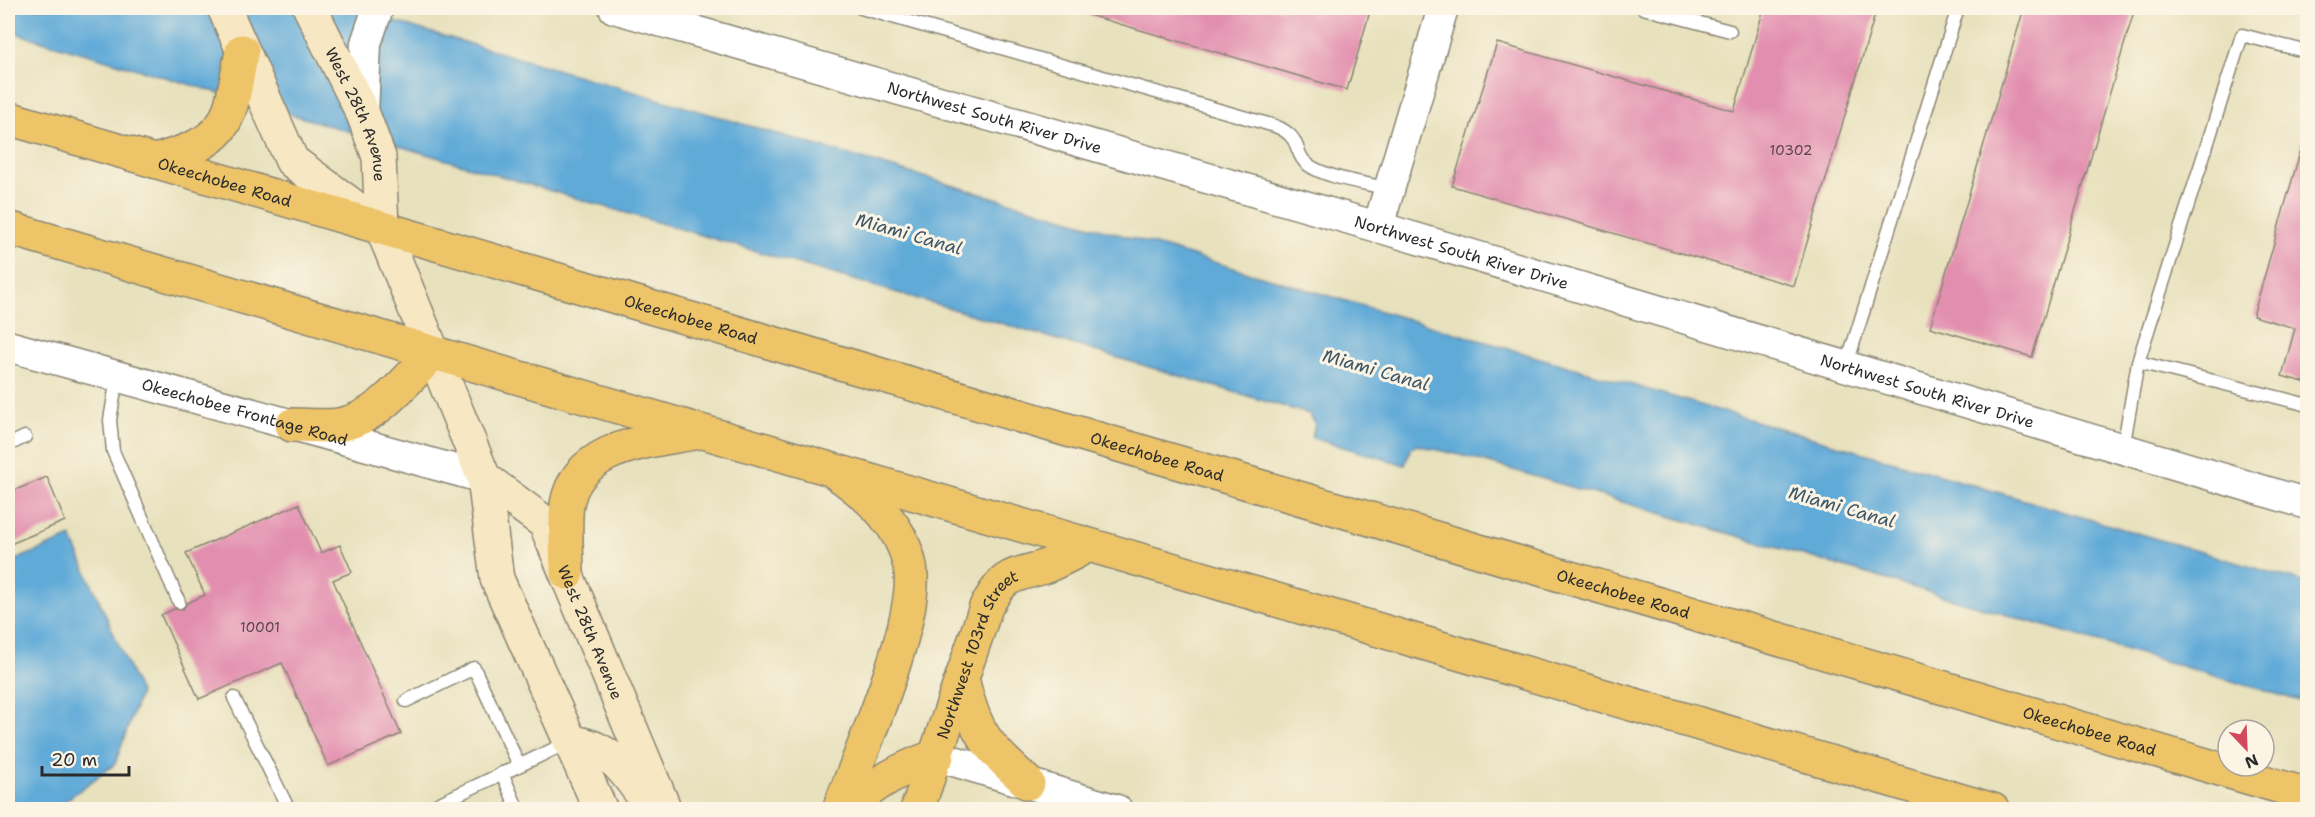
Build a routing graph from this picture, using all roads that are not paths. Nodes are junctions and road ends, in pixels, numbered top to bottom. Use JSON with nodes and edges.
{"nodes":[{"id":1,"x":224,"y":8,"type":"edge"},
{"id":2,"x":310,"y":8,"type":"edge"},
{"id":3,"x":378,"y":8,"type":"edge"},
{"id":4,"x":614,"y":8,"type":"edge"},
{"id":5,"x":861,"y":8,"type":"edge"},
{"id":6,"x":1443,"y":8,"type":"edge"},
{"id":7,"x":1643,"y":8,"type":"edge"},
{"id":8,"x":1958,"y":8,"type":"edge"},
{"id":9,"x":1730,"y":31,"type":"dead end"},
{"id":10,"x":242,"y":51,"type":"junction"},
{"id":11,"x":2307,"y":52,"type":"edge"},
{"id":12,"x":363,"y":114,"type":"junction"},
{"id":13,"x":8,"y":118,"type":"edge"},
{"id":14,"x":155,"y":162,"type":"junction"},
{"id":15,"x":1389,"y":189,"type":"junction"},
{"id":16,"x":1378,"y":227,"type":"junction"},
{"id":17,"x":8,"y":228,"type":"edge"},
{"id":18,"x":382,"y":228,"type":"junction"},
{"id":19,"x":8,"y":346,"type":"edge"},
{"id":20,"x":433,"y":353,"type":"junction"},
{"id":21,"x":2138,"y":362,"type":"junction"},
{"id":22,"x":1845,"y":368,"type":"junction"},
{"id":23,"x":117,"y":378,"type":"junction"},
{"id":24,"x":2307,"y":405,"type":"edge"},
{"id":25,"x":291,"y":425,"type":"junction"},
{"id":26,"x":700,"y":431,"type":"junction"},
{"id":27,"x":25,"y":437,"type":"dead end"},
{"id":28,"x":8,"y":445,"type":"edge"},
{"id":29,"x":2123,"y":450,"type":"junction"},
{"id":30,"x":831,"y":470,"type":"junction"},
{"id":31,"x":484,"y":478,"type":"junction"},
{"id":32,"x":2307,"y":504,"type":"edge"},
{"id":33,"x":1085,"y":548,"type":"junction"},
{"id":34,"x":567,"y":573,"type":"junction"},
{"id":35,"x":179,"y":602,"type":"dead end"},
{"id":36,"x":962,"y":678,"type":"junction"},
{"id":37,"x":234,"y":698,"type":"dead end"},
{"id":38,"x":406,"y":701,"type":"dead end"},
{"id":39,"x":570,"y":741,"type":"junction"},
{"id":40,"x":937,"y":756,"type":"junction"},
{"id":41,"x":519,"y":765,"type":"junction"},
{"id":42,"x":502,"y":773,"type":"junction"},
{"id":43,"x":1028,"y":783,"type":"junction"},
{"id":44,"x":2307,"y":795,"type":"edge"},
{"id":45,"x":289,"y":810,"type":"edge"},
{"id":46,"x":425,"y":810,"type":"edge"},
{"id":47,"x":518,"y":810,"type":"edge"},
{"id":48,"x":601,"y":810,"type":"edge"},
{"id":49,"x":653,"y":810,"type":"edge"},
{"id":50,"x":665,"y":810,"type":"edge"},
{"id":51,"x":842,"y":810,"type":"edge"},
{"id":52,"x":917,"y":810,"type":"edge"},
{"id":53,"x":1117,"y":810,"type":"edge"},
{"id":54,"x":1993,"y":810,"type":"edge"}],
"edges":[{"from":1,"to":10,"type":"main road"},
{"from":2,"to":12,"type":"main road","name":"West 28th Avenue"},
{"from":3,"to":12,"type":"street"},
{"from":4,"to":16,"type":"street","name":"Northwest South River Drive"},
{"from":5,"to":15,"type":"lane"},
{"from":6,"to":15,"type":"street"},
{"from":7,"to":9,"type":"lane"},
{"from":8,"to":22,"type":"lane"},
{"from":10,"to":14,"type":"main road"},
{"from":10,"to":18,"type":"main road"},
{"from":11,"to":21,"type":"lane"},
{"from":12,"to":18,"type":"main road","name":"West 28th Avenue"},
{"from":13,"to":14,"type":"main road","name":"Okeechobee Road"},
{"from":14,"to":18,"type":"main road","name":"Okeechobee Road"},
{"from":15,"to":16,"type":"street"},
{"from":16,"to":22,"type":"street","name":"Northwest South River Drive"},
{"from":17,"to":20,"type":"main road"},
{"from":18,"to":20,"type":"main road","name":"West 28th Avenue"},
{"from":18,"to":44,"type":"main road","name":"Okeechobee Road"},
{"from":19,"to":23,"type":"street","name":"Okeechobee Frontage Road"},
{"from":20,"to":25,"type":"main road"},
{"from":20,"to":26,"type":"main road"},
{"from":20,"to":31,"type":"main road","name":"West 28th Avenue"},
{"from":21,"to":24,"type":"lane"},
{"from":21,"to":29,"type":"lane"},
{"from":22,"to":29,"type":"street","name":"Northwest South River Drive"},
{"from":23,"to":25,"type":"street","name":"Okeechobee Frontage Road"},
{"from":23,"to":35,"type":"lane"},
{"from":25,"to":31,"type":"street","name":"Okeechobee Frontage Road"},
{"from":26,"to":30,"type":"main road"},
{"from":26,"to":34,"type":"main road"},
{"from":27,"to":28,"type":"lane"},
{"from":29,"to":32,"type":"street","name":"Northwest South River Drive"},
{"from":30,"to":33,"type":"main road"},
{"from":30,"to":51,"type":"main road"},
{"from":31,"to":34,"type":"main road","name":"West 28th Avenue"},
{"from":31,"to":39,"type":"main road","name":"West 28th Avenue"},
{"from":33,"to":36,"type":"main road","name":"Northwest 103rd Street"},
{"from":33,"to":54,"type":"main road"},
{"from":34,"to":50,"type":"main road","name":"West 28th Avenue"},
{"from":36,"to":40,"type":"main road","name":"Northwest 103rd Street"},
{"from":36,"to":43,"type":"main road"},
{"from":37,"to":45,"type":"lane"},
{"from":38,"to":41,"type":"lane"},
{"from":39,"to":41,"type":"lane"},
{"from":39,"to":48,"type":"main road","name":"West 28th Avenue"},
{"from":39,"to":49,"type":"main road"},
{"from":40,"to":43,"type":"street"},
{"from":40,"to":51,"type":"main road"},
{"from":40,"to":52,"type":"main road","name":"Northwest 103rd Street"},
{"from":41,"to":42,"type":"lane"},
{"from":42,"to":46,"type":"lane"},
{"from":42,"to":47,"type":"lane"},
{"from":43,"to":53,"type":"street"}]}
